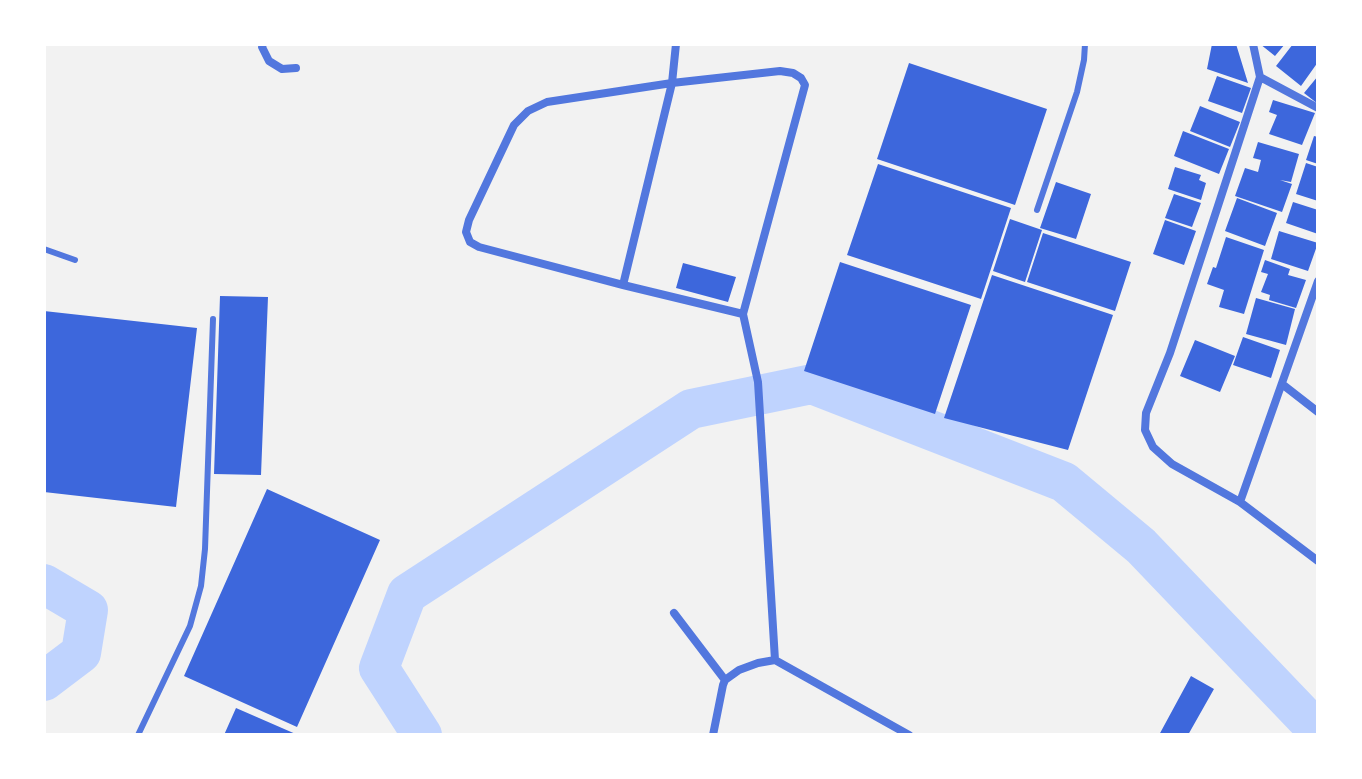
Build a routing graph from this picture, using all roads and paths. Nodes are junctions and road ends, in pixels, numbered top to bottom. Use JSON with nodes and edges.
{"nodes":[{"id":1,"x":263,"y":44,"type":"edge"},
{"id":2,"x":676,"y":44,"type":"edge"},
{"id":3,"x":1085,"y":44,"type":"edge"},
{"id":4,"x":1253,"y":44,"type":"edge"},
{"id":5,"x":296,"y":68,"type":"dead end"},
{"id":6,"x":1260,"y":77,"type":"junction"},
{"id":7,"x":672,"y":83,"type":"junction"},
{"id":8,"x":1318,"y":108,"type":"edge"},
{"id":9,"x":1037,"y":210,"type":"dead end"},
{"id":10,"x":44,"y":249,"type":"edge"},
{"id":11,"x":75,"y":260,"type":"dead end"},
{"id":12,"x":1318,"y":281,"type":"edge"},
{"id":13,"x":623,"y":285,"type":"junction"},
{"id":14,"x":743,"y":314,"type":"junction"},
{"id":15,"x":213,"y":319,"type":"dead end"},
{"id":16,"x":1282,"y":384,"type":"junction"},
{"id":17,"x":1318,"y":412,"type":"edge"},
{"id":18,"x":1240,"y":502,"type":"junction"},
{"id":19,"x":1318,"y":561,"type":"edge"},
{"id":20,"x":674,"y":613,"type":"dead end"},
{"id":21,"x":775,"y":660,"type":"junction"},
{"id":22,"x":725,"y":680,"type":"junction"},
{"id":23,"x":138,"y":735,"type":"edge"},
{"id":24,"x":713,"y":735,"type":"edge"},
{"id":25,"x":909,"y":735,"type":"edge"}],
"edges":[{"from":1,"to":5,"type":"street"},
{"from":2,"to":7,"type":"street"},
{"from":3,"to":9,"type":"lane"},
{"from":4,"to":6,"type":"street"},
{"from":6,"to":8,"type":"street"},
{"from":6,"to":18,"type":"street"},
{"from":7,"to":13,"type":"street"},
{"from":7,"to":13,"type":"street"},
{"from":7,"to":14,"type":"street"},
{"from":10,"to":11,"type":"lane"},
{"from":12,"to":16,"type":"street"},
{"from":13,"to":14,"type":"street"},
{"from":14,"to":21,"type":"street"},
{"from":15,"to":23,"type":"lane"},
{"from":16,"to":17,"type":"street"},
{"from":16,"to":18,"type":"street"},
{"from":18,"to":19,"type":"street"},
{"from":20,"to":22,"type":"street"},
{"from":21,"to":22,"type":"street"},
{"from":21,"to":25,"type":"street"},
{"from":22,"to":24,"type":"street"}]}
